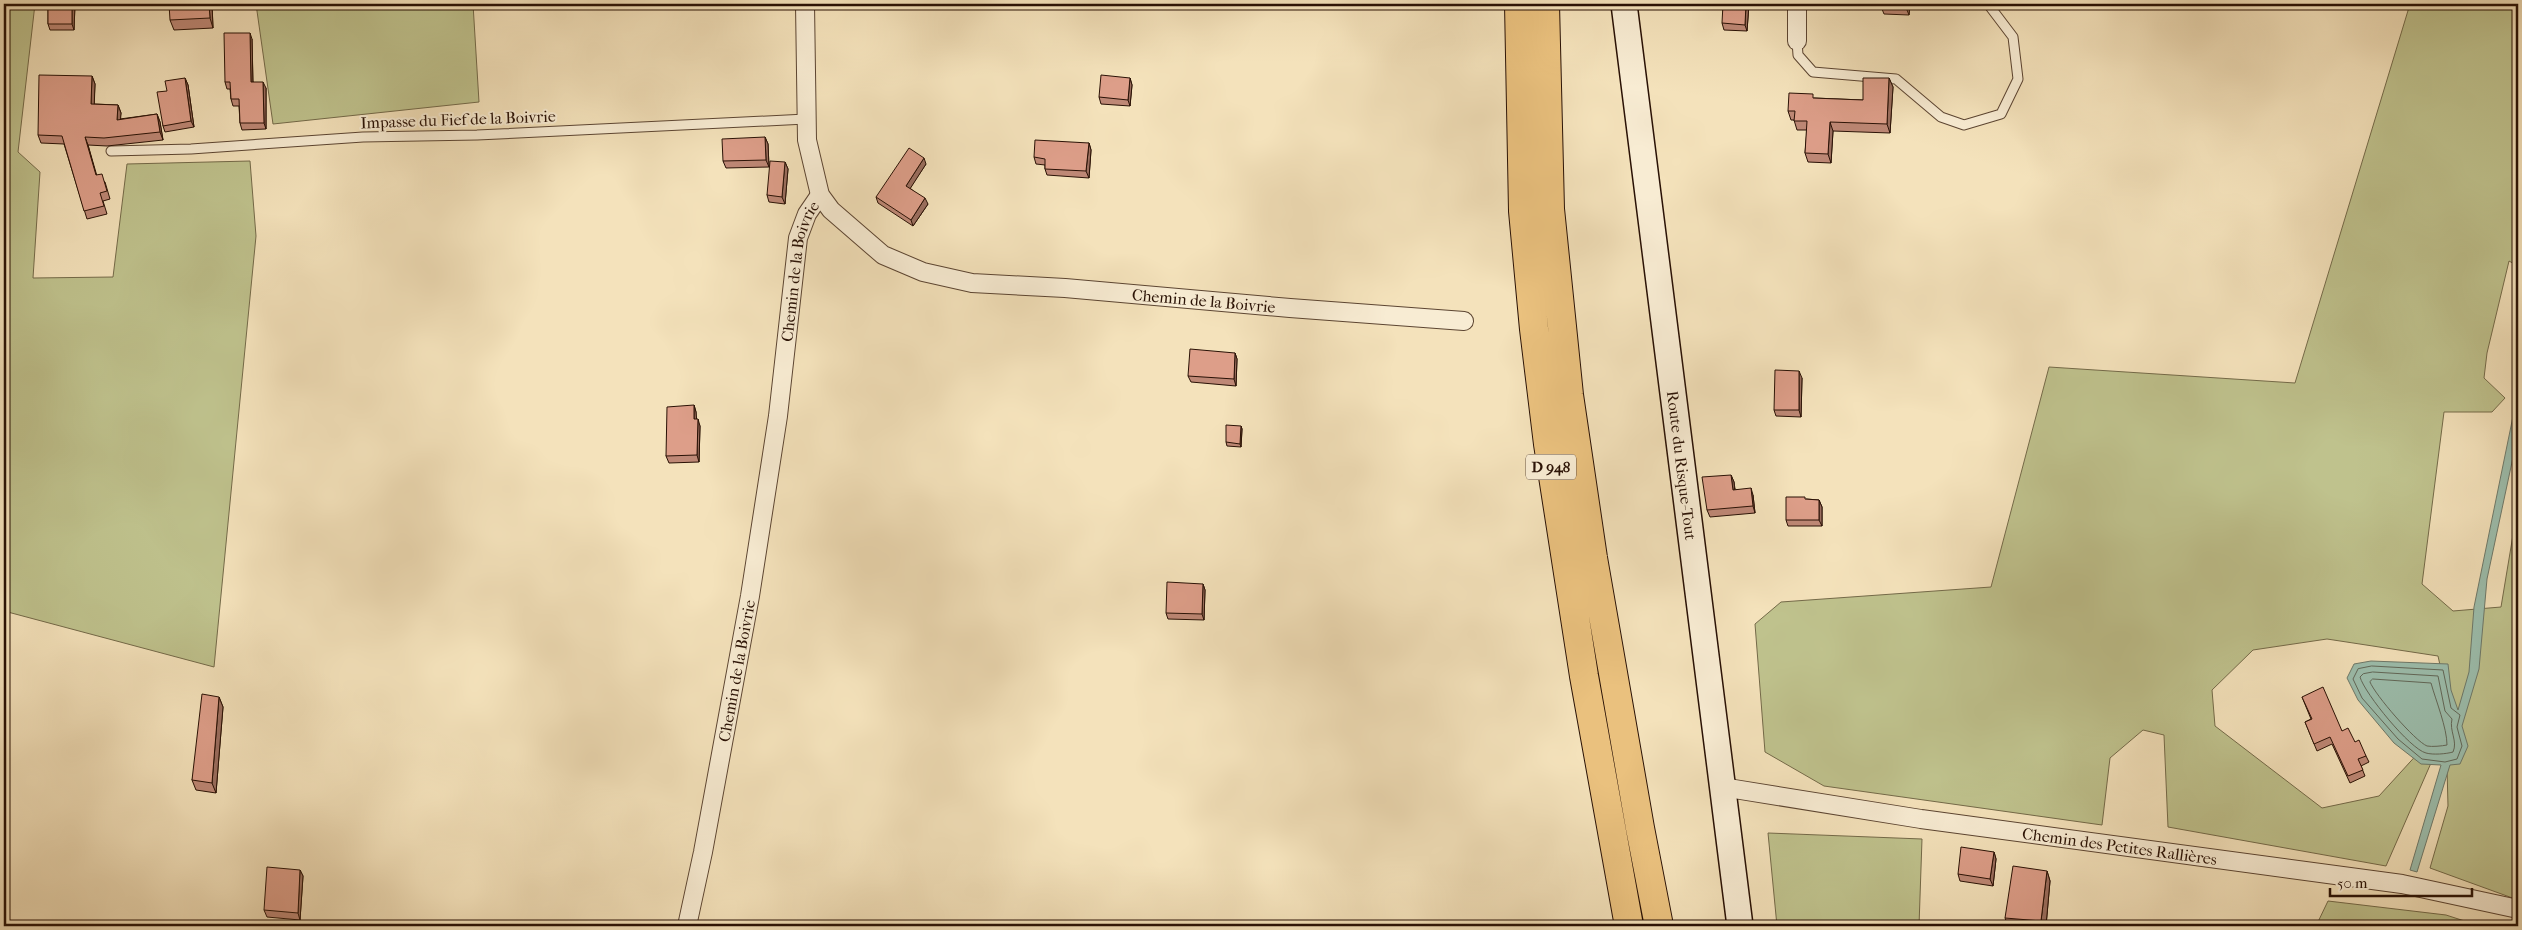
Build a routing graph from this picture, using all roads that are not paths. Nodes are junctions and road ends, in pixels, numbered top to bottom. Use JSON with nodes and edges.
{"nodes":[{"id":1,"x":805,"y":4,"type":"edge"},
{"id":2,"x":1519,"y":4,"type":"edge"},
{"id":3,"x":1545,"y":4,"type":"edge"},
{"id":4,"x":1624,"y":4,"type":"edge"},
{"id":5,"x":1797,"y":4,"type":"edge"},
{"id":6,"x":1988,"y":4,"type":"edge"},
{"id":7,"x":1797,"y":41,"type":"joint"},
{"id":8,"x":806,"y":119,"type":"junction"},
{"id":9,"x":111,"y":151,"type":"dead end"},
{"id":10,"x":820,"y":195,"type":"junction"},
{"id":11,"x":1464,"y":321,"type":"dead end"},
{"id":12,"x":1722,"y":787,"type":"junction"},
{"id":13,"x":2518,"y":908,"type":"edge"},
{"id":14,"x":687,"y":926,"type":"edge"},
{"id":15,"x":1629,"y":926,"type":"edge"},
{"id":16,"x":1659,"y":926,"type":"edge"},
{"id":17,"x":1740,"y":926,"type":"edge"}],
"edges":[{"from":1,"to":8,"type":"street"},
{"from":2,"to":15,"type":"highway","number":"D 948"},
{"from":3,"to":16,"type":"highway","number":"D 948"},
{"from":4,"to":12,"type":"street","name":"Route du Risque-Tout"},
{"from":5,"to":7,"type":"street"},
{"from":6,"to":7,"type":"lane"},
{"from":8,"to":9,"type":"lane","name":"Impasse du Fief de la Boivrie"},
{"from":8,"to":10,"type":"street"},
{"from":10,"to":11,"type":"street","name":"Chemin de la Boivrie"},
{"from":10,"to":14,"type":"street","name":"Chemin de la Boivrie"},
{"from":12,"to":13,"type":"street","name":"Chemin des Petites Rallières"},
{"from":12,"to":17,"type":"street","name":"Route du Risque-Tout"}]}
